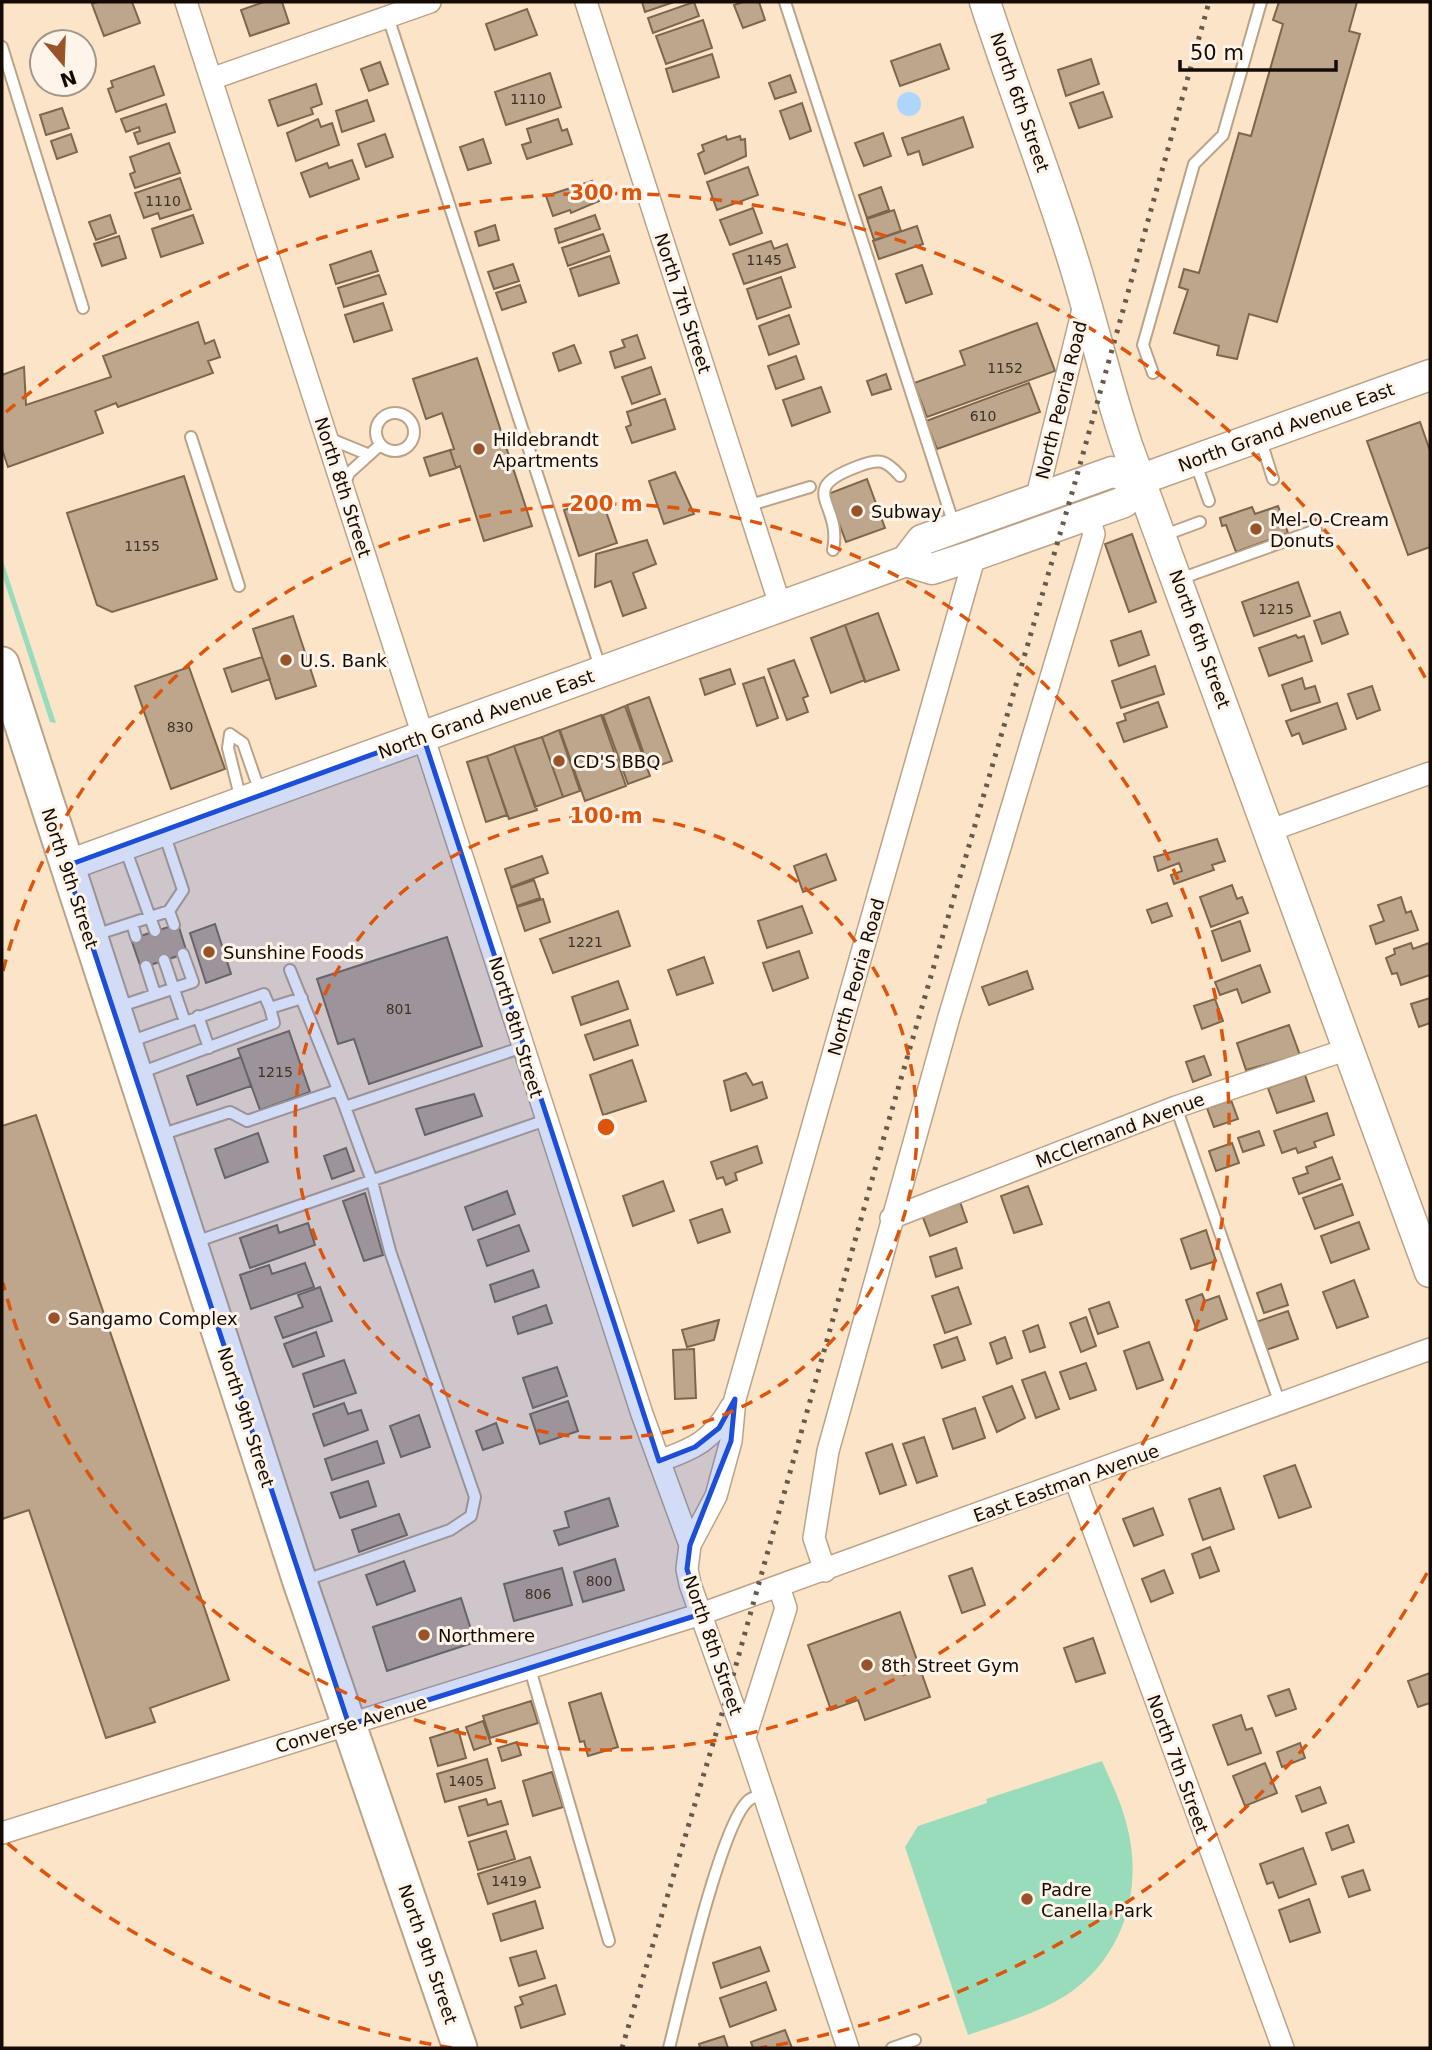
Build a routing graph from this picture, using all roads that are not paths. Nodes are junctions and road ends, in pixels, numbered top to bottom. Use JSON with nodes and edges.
{"nodes":[{"id":1,"x":186,"y":2,"type":"edge"},
{"id":2,"x":430,"y":2,"type":"edge"},
{"id":3,"x":586,"y":2,"type":"edge"},
{"id":4,"x":785,"y":2,"type":"edge"},
{"id":5,"x":985,"y":2,"type":"edge"},
{"id":6,"x":1261,"y":2,"type":"edge"},
{"id":7,"x":388,"y":17,"type":"junction"},
{"id":8,"x":2,"y":47,"type":"edge"},
{"id":9,"x":211,"y":79,"type":"junction"},
{"id":10,"x":1086,"y":299,"type":"junction"},
{"id":11,"x":83,"y":308,"type":"dead end"},
{"id":12,"x":1153,"y":373,"type":"dead end"},
{"id":13,"x":1430,"y":375,"type":"edge"},
{"id":14,"x":191,"y":437,"type":"dead end"},
{"id":15,"x":327,"y":437,"type":"junction"},
{"id":16,"x":1259,"y":437,"type":"junction"},
{"id":17,"x":380,"y":445,"type":"dead end"},
{"id":18,"x":368,"y":454,"type":"junction"},
{"id":19,"x":1195,"y":460,"type":"junction"},
{"id":20,"x":900,"y":476,"type":"dead end"},
{"id":21,"x":1142,"y":479,"type":"junction"},
{"id":22,"x":1273,"y":479,"type":"dead end"},
{"id":23,"x":810,"y":487,"type":"dead end"},
{"id":24,"x":343,"y":489,"type":"junction"},
{"id":25,"x":1035,"y":500,"type":"junction"},
{"id":26,"x":1209,"y":501,"type":"dead end"},
{"id":27,"x":747,"y":506,"type":"junction"},
{"id":28,"x":1088,"y":515,"type":"junction"},
{"id":29,"x":1200,"y":522,"type":"dead end"},
{"id":30,"x":955,"y":528,"type":"junction"},
{"id":31,"x":1316,"y":530,"type":"dead end"},
{"id":32,"x":1162,"y":536,"type":"junction"},
{"id":33,"x":833,"y":550,"type":"dead end"},
{"id":34,"x":975,"y":555,"type":"junction"},
{"id":35,"x":906,"y":561,"type":"junction"},
{"id":36,"x":1177,"y":580,"type":"junction"},
{"id":37,"x":239,"y":586,"type":"dead end"},
{"id":38,"x":780,"y":605,"type":"junction"},
{"id":39,"x":602,"y":671,"type":"junction"},
{"id":40,"x":5,"y":682,"type":"edge"},
{"id":41,"x":423,"y":736,"type":"junction"},
{"id":42,"x":1430,"y":773,"type":"edge"},
{"id":43,"x":252,"y":799,"type":"junction"},
{"id":44,"x":1270,"y":830,"type":"junction"},
{"id":45,"x":163,"y":831,"type":"junction"},
{"id":46,"x":124,"y":845,"type":"junction"},
{"id":47,"x":66,"y":866,"type":"junction"},
{"id":48,"x":169,"y":911,"type":"junction"},
{"id":49,"x":151,"y":917,"type":"junction"},
{"id":50,"x":132,"y":923,"type":"junction"},
{"id":51,"x":174,"y":925,"type":"dead end"},
{"id":52,"x":155,"y":931,"type":"dead end"},
{"id":53,"x":89,"y":937,"type":"junction"},
{"id":54,"x":136,"y":937,"type":"dead end"},
{"id":55,"x":184,"y":954,"type":"dead end"},
{"id":56,"x":164,"y":960,"type":"dead end"},
{"id":57,"x":146,"y":966,"type":"dead end"},
{"id":58,"x":290,"y":970,"type":"dead end"},
{"id":59,"x":174,"y":988,"type":"junction"},
{"id":60,"x":155,"y":994,"type":"junction"},
{"id":61,"x":302,"y":998,"type":"junction"},
{"id":62,"x":270,"y":1008,"type":"junction"},
{"id":63,"x":113,"y":1009,"type":"junction"},
{"id":64,"x":198,"y":1016,"type":"junction"},
{"id":65,"x":185,"y":1021,"type":"junction"},
{"id":66,"x":124,"y":1043,"type":"junction"},
{"id":67,"x":523,"y":1047,"type":"junction"},
{"id":68,"x":209,"y":1048,"type":"junction"},
{"id":69,"x":1350,"y":1048,"type":"junction"},
{"id":70,"x":134,"y":1075,"type":"junction"},
{"id":71,"x":338,"y":1090,"type":"junction"},
{"id":72,"x":345,"y":1107,"type":"junction"},
{"id":73,"x":1176,"y":1107,"type":"junction"},
{"id":74,"x":546,"y":1121,"type":"junction"},
{"id":75,"x":154,"y":1137,"type":"junction"},
{"id":76,"x":372,"y":1181,"type":"junction"},
{"id":77,"x":891,"y":1218,"type":"junction"},
{"id":78,"x":189,"y":1244,"type":"junction"},
{"id":79,"x":1430,"y":1272,"type":"edge"},
{"id":80,"x":1430,"y":1349,"type":"edge"},
{"id":81,"x":735,"y":1399,"type":"junction"},
{"id":82,"x":1280,"y":1404,"type":"junction"},
{"id":83,"x":659,"y":1461,"type":"junction"},
{"id":84,"x":1075,"y":1479,"type":"junction"},
{"id":85,"x":690,"y":1545,"type":"junction"},
{"id":86,"x":825,"y":1571,"type":"junction"},
{"id":87,"x":300,"y":1582,"type":"junction"},
{"id":88,"x":779,"y":1587,"type":"junction"},
{"id":89,"x":701,"y":1614,"type":"junction"},
{"id":90,"x":530,"y":1668,"type":"junction"},
{"id":91,"x":349,"y":1725,"type":"junction"},
{"id":92,"x":745,"y":1737,"type":"junction"},
{"id":93,"x":764,"y":1794,"type":"junction"},
{"id":94,"x":2,"y":1833,"type":"edge"},
{"id":95,"x":609,"y":1941,"type":"dead end"},
{"id":96,"x":915,"y":2040,"type":"dead end"},
{"id":97,"x":460,"y":2048,"type":"edge"},
{"id":98,"x":669,"y":2048,"type":"edge"},
{"id":99,"x":848,"y":2048,"type":"edge"},
{"id":100,"x":892,"y":2048,"type":"edge"},
{"id":101,"x":1283,"y":2048,"type":"edge"}],
"edges":[{"from":1,"to":9,"type":"street","name":"North 8th Street"},
{"from":2,"to":7,"type":"street"},
{"from":3,"to":27,"type":"street","name":"North 7th Street"},
{"from":4,"to":30,"type":"lane"},
{"from":5,"to":10,"type":"main road","name":"North 6th Street"},
{"from":6,"to":12,"type":"lane"},
{"from":7,"to":9,"type":"street"},
{"from":7,"to":39,"type":"lane"},
{"from":8,"to":11,"type":"lane"},
{"from":9,"to":15,"type":"street","name":"North 8th Street"},
{"from":10,"to":21,"type":"main road","name":"North 6th Street"},
{"from":10,"to":25,"type":"street","name":"North Peoria Road"},
{"from":13,"to":16,"type":"main road","name":"North Grand Avenue East"},
{"from":14,"to":37,"type":"lane"},
{"from":15,"to":18,"type":"lane"},
{"from":15,"to":24,"type":"street","name":"North 8th Street"},
{"from":16,"to":19,"type":"main road","name":"North Grand Avenue East"},
{"from":16,"to":22,"type":"lane"},
{"from":17,"to":18,"type":"lane"},
{"from":18,"to":24,"type":"lane"},
{"from":19,"to":21,"type":"main road","name":"North Grand Avenue East"},
{"from":19,"to":26,"type":"lane"},
{"from":20,"to":33,"type":"lane"},
{"from":21,"to":25,"type":"main road","name":"North Grand Avenue East"},
{"from":21,"to":28,"type":"main road","name":"North Grand Avenue East"},
{"from":21,"to":32,"type":"main road","name":"North 6th Street"},
{"from":23,"to":27,"type":"lane"},
{"from":24,"to":41,"type":"street","name":"North 8th Street"},
{"from":25,"to":30,"type":"main road","name":"North Grand Avenue East"},
{"from":27,"to":38,"type":"street","name":"North 7th Street"},
{"from":28,"to":34,"type":"main road","name":"North Grand Avenue East"},
{"from":28,"to":77,"type":"street"},
{"from":29,"to":32,"type":"lane"},
{"from":30,"to":35,"type":"main road","name":"North Grand Avenue East"},
{"from":31,"to":36,"type":"lane"},
{"from":32,"to":36,"type":"main road","name":"North 6th Street"},
{"from":34,"to":35,"type":"main road","name":"North Grand Avenue East"},
{"from":34,"to":81,"type":"street","name":"North Peoria Road"},
{"from":35,"to":38,"type":"main road","name":"North Grand Avenue East"},
{"from":36,"to":44,"type":"main road","name":"North 6th Street"},
{"from":38,"to":39,"type":"main road","name":"North Grand Avenue East"},
{"from":39,"to":41,"type":"main road","name":"North Grand Avenue East"},
{"from":40,"to":47,"type":"main road","name":"North 9th Street"},
{"from":41,"to":43,"type":"main road","name":"North Grand Avenue East"},
{"from":41,"to":67,"type":"street","name":"North 8th Street"},
{"from":42,"to":44,"type":"street"},
{"from":43,"to":43,"type":"lane"},
{"from":43,"to":45,"type":"main road","name":"North Grand Avenue East"},
{"from":44,"to":69,"type":"main road","name":"North 6th Street"},
{"from":45,"to":46,"type":"main road","name":"North Grand Avenue East"},
{"from":45,"to":48,"type":"lane"},
{"from":46,"to":47,"type":"main road","name":"North Grand Avenue East"},
{"from":46,"to":49,"type":"lane"},
{"from":47,"to":53,"type":"main road","name":"North 9th Street"},
{"from":48,"to":49,"type":"lane"},
{"from":48,"to":51,"type":"lane"},
{"from":49,"to":50,"type":"lane"},
{"from":49,"to":52,"type":"lane"},
{"from":50,"to":53,"type":"lane"},
{"from":50,"to":54,"type":"lane"},
{"from":53,"to":63,"type":"main road","name":"North 9th Street"},
{"from":55,"to":59,"type":"lane"},
{"from":56,"to":59,"type":"lane"},
{"from":57,"to":60,"type":"lane"},
{"from":58,"to":61,"type":"lane"},
{"from":59,"to":60,"type":"lane"},
{"from":59,"to":65,"type":"lane"},
{"from":60,"to":63,"type":"lane"},
{"from":61,"to":62,"type":"lane"},
{"from":61,"to":71,"type":"lane"},
{"from":62,"to":64,"type":"lane"},
{"from":62,"to":68,"type":"lane"},
{"from":63,"to":66,"type":"main road","name":"North 9th Street"},
{"from":64,"to":65,"type":"lane"},
{"from":64,"to":68,"type":"lane"},
{"from":65,"to":66,"type":"lane"},
{"from":66,"to":70,"type":"main road","name":"North 9th Street"},
{"from":67,"to":72,"type":"lane"},
{"from":67,"to":74,"type":"street","name":"North 8th Street"},
{"from":68,"to":70,"type":"lane"},
{"from":69,"to":73,"type":"street","name":"McClernand Avenue"},
{"from":69,"to":79,"type":"main road","name":"North 6th Street"},
{"from":70,"to":75,"type":"main road","name":"North 9th Street"},
{"from":71,"to":72,"type":"lane"},
{"from":71,"to":75,"type":"lane"},
{"from":72,"to":76,"type":"lane"},
{"from":73,"to":77,"type":"street","name":"McClernand Avenue"},
{"from":73,"to":82,"type":"lane"},
{"from":74,"to":76,"type":"lane"},
{"from":74,"to":83,"type":"street","name":"North 8th Street"},
{"from":75,"to":78,"type":"main road","name":"North 9th Street"},
{"from":76,"to":78,"type":"lane"},
{"from":76,"to":87,"type":"lane"},
{"from":77,"to":86,"type":"street"},
{"from":78,"to":87,"type":"main road","name":"North 9th Street"},
{"from":80,"to":82,"type":"street","name":"East Eastman Avenue"},
{"from":81,"to":83,"type":"street","name":"North Peoria Road"},
{"from":81,"to":85,"type":"street","name":"North Peoria Road"},
{"from":82,"to":84,"type":"street","name":"East Eastman Avenue"},
{"from":83,"to":85,"type":"street","name":"North 8th Street"},
{"from":84,"to":86,"type":"street","name":"East Eastman Avenue"},
{"from":84,"to":101,"type":"street","name":"North 7th Street"},
{"from":85,"to":89,"type":"street","name":"North 8th Street"},
{"from":86,"to":88,"type":"street","name":"East Eastman Avenue"},
{"from":87,"to":91,"type":"main road","name":"North 9th Street"},
{"from":88,"to":89,"type":"street","name":"East Eastman Avenue"},
{"from":88,"to":92,"type":"street"},
{"from":89,"to":90,"type":"street","name":"Converse Avenue"},
{"from":89,"to":92,"type":"street","name":"North 8th Street"},
{"from":90,"to":91,"type":"street","name":"Converse Avenue"},
{"from":90,"to":95,"type":"lane"},
{"from":91,"to":94,"type":"street","name":"Converse Avenue"},
{"from":91,"to":97,"type":"main road","name":"North 9th Street"},
{"from":92,"to":93,"type":"street","name":"North 8th Street"},
{"from":93,"to":98,"type":"lane"},
{"from":93,"to":99,"type":"street","name":"North 8th Street"},
{"from":96,"to":100,"type":"lane"}]}
